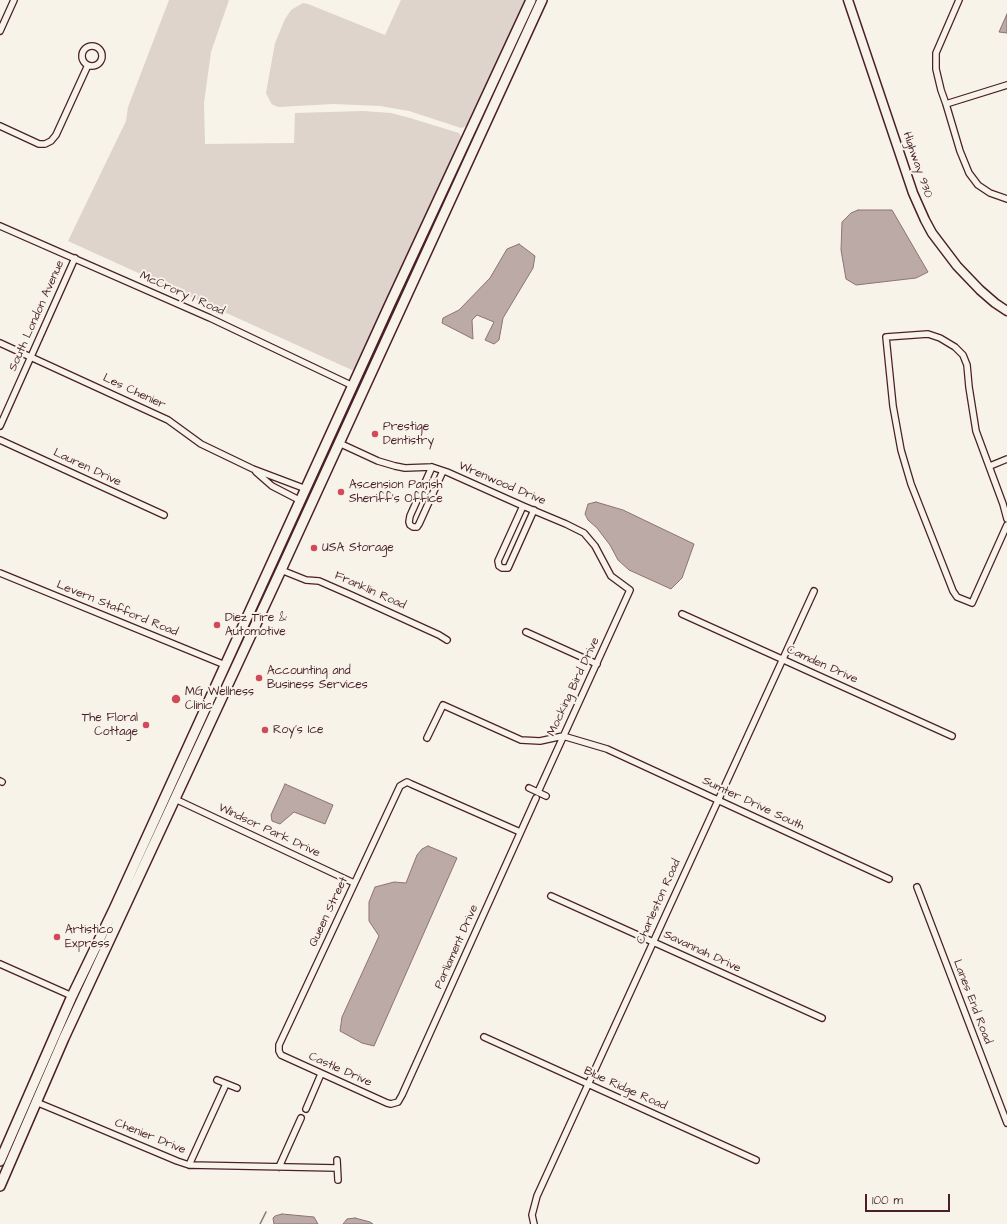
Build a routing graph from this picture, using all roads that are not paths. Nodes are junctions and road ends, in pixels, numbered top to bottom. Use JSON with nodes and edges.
{"nodes":[{"id":1,"x":14,"y":0,"type":"edge"},
{"id":2,"x":531,"y":0,"type":"edge"},
{"id":3,"x":542,"y":0,"type":"edge"},
{"id":4,"x":848,"y":0,"type":"edge"},
{"id":5,"x":958,"y":0,"type":"edge"},
{"id":6,"x":0,"y":31,"type":"edge"},
{"id":7,"x":88,"y":65,"type":"dead end"},
{"id":8,"x":1007,"y":85,"type":"edge"},
{"id":9,"x":946,"y":104,"type":"junction"},
{"id":10,"x":0,"y":126,"type":"edge"},
{"id":11,"x":1007,"y":199,"type":"edge"},
{"id":12,"x":0,"y":226,"type":"edge"},
{"id":13,"x":75,"y":258,"type":"junction"},
{"id":14,"x":390,"y":306,"type":"junction"},
{"id":15,"x":1007,"y":311,"type":"edge"},
{"id":16,"x":0,"y":343,"type":"edge"},
{"id":17,"x":31,"y":356,"type":"junction"},
{"id":18,"x":378,"y":357,"type":"junction"},
{"id":19,"x":353,"y":386,"type":"junction"},
{"id":20,"x":0,"y":426,"type":"edge"},
{"id":21,"x":0,"y":440,"type":"edge"},
{"id":22,"x":339,"y":443,"type":"junction"},
{"id":23,"x":1007,"y":459,"type":"edge"},
{"id":24,"x":990,"y":466,"type":"junction"},
{"id":25,"x":432,"y":467,"type":"junction"},
{"id":26,"x":253,"y":469,"type":"junction"},
{"id":27,"x":443,"y":471,"type":"junction"},
{"id":28,"x":306,"y":489,"type":"junction"},
{"id":29,"x":301,"y":501,"type":"junction"},
{"id":30,"x":523,"y":506,"type":"junction"},
{"id":31,"x":534,"y":510,"type":"junction"},
{"id":32,"x":164,"y":515,"type":"dead end"},
{"id":33,"x":1007,"y":519,"type":"edge"},
{"id":34,"x":1007,"y":525,"type":"edge"},
{"id":35,"x":292,"y":529,"type":"junction"},
{"id":36,"x":281,"y":570,"type":"junction"},
{"id":37,"x":0,"y":573,"type":"edge"},
{"id":38,"x":272,"y":590,"type":"junction"},
{"id":39,"x":630,"y":590,"type":"joint"},
{"id":40,"x":814,"y":591,"type":"dead end"},
{"id":41,"x":682,"y":614,"type":"dead end"},
{"id":42,"x":526,"y":632,"type":"dead end"},
{"id":43,"x":447,"y":640,"type":"dead end"},
{"id":44,"x":783,"y":659,"type":"junction"},
{"id":45,"x":225,"y":664,"type":"junction"},
{"id":46,"x":597,"y":664,"type":"junction"},
{"id":47,"x":219,"y":702,"type":"junction"},
{"id":48,"x":563,"y":736,"type":"junction"},
{"id":49,"x":952,"y":736,"type":"dead end"},
{"id":50,"x":427,"y":738,"type":"dead end"},
{"id":51,"x":190,"y":742,"type":"junction"},
{"id":52,"x":183,"y":782,"type":"junction"},
{"id":53,"x":529,"y":788,"type":"dead end"},
{"id":54,"x":537,"y":795,"type":"junction"},
{"id":55,"x":546,"y":796,"type":"dead end"},
{"id":56,"x":175,"y":799,"type":"junction"},
{"id":57,"x":718,"y":800,"type":"junction"},
{"id":58,"x":520,"y":832,"type":"junction"},
{"id":59,"x":889,"y":879,"type":"dead end"},
{"id":60,"x":354,"y":883,"type":"junction"},
{"id":61,"x":917,"y":888,"type":"dead end"},
{"id":62,"x":551,"y":896,"type":"dead end"},
{"id":63,"x":654,"y":942,"type":"junction"},
{"id":64,"x":0,"y":964,"type":"edge"},
{"id":65,"x":72,"y":996,"type":"junction"},
{"id":66,"x":822,"y":1018,"type":"dead end"},
{"id":67,"x":484,"y":1037,"type":"dead end"},
{"id":68,"x":64,"y":1038,"type":"junction"},
{"id":69,"x":279,"y":1051,"type":"joint"},
{"id":70,"x":48,"y":1052,"type":"junction"},
{"id":71,"x":322,"y":1074,"type":"junction"},
{"id":72,"x":217,"y":1080,"type":"dead end"},
{"id":73,"x":226,"y":1084,"type":"junction"},
{"id":74,"x":589,"y":1084,"type":"junction"},
{"id":75,"x":237,"y":1088,"type":"dead end"},
{"id":76,"x":36,"y":1102,"type":"junction"},
{"id":77,"x":395,"y":1103,"type":"joint"},
{"id":78,"x":306,"y":1109,"type":"dead end"},
{"id":79,"x":301,"y":1118,"type":"dead end"},
{"id":80,"x":1007,"y":1124,"type":"edge"},
{"id":81,"x":337,"y":1160,"type":"dead end"},
{"id":82,"x":756,"y":1160,"type":"dead end"},
{"id":83,"x":0,"y":1161,"type":"edge"},
{"id":84,"x":189,"y":1165,"type":"junction"},
{"id":85,"x":279,"y":1167,"type":"junction"},
{"id":86,"x":338,"y":1168,"type":"junction"},
{"id":87,"x":338,"y":1180,"type":"dead end"},
{"id":88,"x":0,"y":1186,"type":"edge"},
{"id":89,"x":532,"y":1217,"type":"junction"},
{"id":90,"x":529,"y":1224,"type":"edge"},
{"id":91,"x":534,"y":1224,"type":"edge"}],
"edges":[{"from":1,"to":6,"type":"street"},
{"from":2,"to":14,"type":"main road"},
{"from":3,"to":18,"type":"main road"},
{"from":4,"to":15,"type":"street","name":"Highway 930"},
{"from":5,"to":9,"type":"street"},
{"from":7,"to":10,"type":"street"},
{"from":8,"to":9,"type":"street"},
{"from":9,"to":11,"type":"street"},
{"from":12,"to":13,"type":"street","name":"McCrory 1 Road"},
{"from":13,"to":17,"type":"street","name":"South London Avenue"},
{"from":13,"to":19,"type":"street","name":"McCrory 1 Road"},
{"from":14,"to":18,"type":"main road"},
{"from":14,"to":19,"type":"main road"},
{"from":16,"to":17,"type":"street","name":"Les Chenier"},
{"from":17,"to":20,"type":"street","name":"South London Avenue"},
{"from":17,"to":26,"type":"street","name":"Les Chenier"},
{"from":18,"to":22,"type":"main road"},
{"from":19,"to":22,"type":"main road"},
{"from":19,"to":28,"type":"main road"},
{"from":21,"to":32,"type":"street","name":"Lauren Drive"},
{"from":22,"to":25,"type":"street","name":"Wrenwood Drive"},
{"from":22,"to":36,"type":"main road"},
{"from":23,"to":24,"type":"street"},
{"from":24,"to":33,"type":"street"},
{"from":24,"to":34,"type":"street"},
{"from":25,"to":27,"type":"street","name":"Wrenwood Drive"},
{"from":25,"to":27,"type":"street"},
{"from":26,"to":28,"type":"street","name":"Les Chenier"},
{"from":26,"to":29,"type":"street","name":"Les Chenier"},
{"from":27,"to":30,"type":"street","name":"Wrenwood Drive"},
{"from":28,"to":29,"type":"main road"},
{"from":28,"to":35,"type":"main road"},
{"from":29,"to":35,"type":"main road"},
{"from":30,"to":31,"type":"street","name":"Wrenwood Drive"},
{"from":30,"to":31,"type":"street"},
{"from":31,"to":39,"type":"street","name":"Wrenwood Drive"},
{"from":35,"to":38,"type":"main road"},
{"from":35,"to":45,"type":"main road"},
{"from":36,"to":38,"type":"main road"},
{"from":36,"to":43,"type":"street","name":"Franklin Road"},
{"from":37,"to":45,"type":"street","name":"Levern Stafford Road"},
{"from":38,"to":47,"type":"main road"},
{"from":39,"to":46,"type":"street","name":"Mocking Bird Drive"},
{"from":40,"to":44,"type":"street","name":"Charleston Road"},
{"from":41,"to":44,"type":"street","name":"Camden Drive"},
{"from":42,"to":46,"type":"street"},
{"from":44,"to":49,"type":"street","name":"Camden Drive"},
{"from":44,"to":57,"type":"street","name":"Charleston Road"},
{"from":45,"to":47,"type":"main road"},
{"from":45,"to":51,"type":"main road"},
{"from":46,"to":48,"type":"street","name":"Mocking Bird Drive"},
{"from":47,"to":52,"type":"main road"},
{"from":48,"to":50,"type":"street"},
{"from":48,"to":54,"type":"street","name":"Mocking Bird Drive"},
{"from":48,"to":57,"type":"street","name":"Sumter Drive South"},
{"from":51,"to":52,"type":"main road"},
{"from":51,"to":65,"type":"main road"},
{"from":52,"to":56,"type":"main road"},
{"from":53,"to":54,"type":"street"},
{"from":54,"to":55,"type":"street"},
{"from":54,"to":58,"type":"street","name":"Parliament Drive"},
{"from":56,"to":60,"type":"street","name":"Windsor Park Drive"},
{"from":56,"to":68,"type":"main road"},
{"from":57,"to":59,"type":"street","name":"Sumter Drive South"},
{"from":57,"to":63,"type":"street","name":"Charleston Road"},
{"from":58,"to":60,"type":"street","name":"Queen Street"},
{"from":58,"to":77,"type":"street","name":"Parliament Drive"},
{"from":60,"to":69,"type":"street","name":"Queen Street"},
{"from":61,"to":80,"type":"street","name":"Lanes End Road"},
{"from":62,"to":63,"type":"street","name":"Savannah Drive"},
{"from":63,"to":66,"type":"street","name":"Savannah Drive"},
{"from":63,"to":74,"type":"street","name":"Charleston Road"},
{"from":64,"to":65,"type":"street"},
{"from":65,"to":68,"type":"main road"},
{"from":65,"to":70,"type":"main road"},
{"from":67,"to":74,"type":"street","name":"Blue Ridge Road"},
{"from":68,"to":76,"type":"main road"},
{"from":69,"to":71,"type":"street","name":"Castle Drive"},
{"from":70,"to":76,"type":"street"},
{"from":70,"to":83,"type":"main road"},
{"from":71,"to":77,"type":"street","name":"Castle Drive"},
{"from":71,"to":78,"type":"street"},
{"from":72,"to":73,"type":"street"},
{"from":73,"to":75,"type":"street"},
{"from":73,"to":84,"type":"street"},
{"from":74,"to":82,"type":"street","name":"Blue Ridge Road"},
{"from":74,"to":89,"type":"street","name":"Charleston Road"},
{"from":76,"to":84,"type":"street","name":"Chenier Drive"},
{"from":76,"to":88,"type":"main road"},
{"from":79,"to":85,"type":"street"},
{"from":81,"to":86,"type":"street"},
{"from":84,"to":85,"type":"street","name":"Chenier Drive"},
{"from":85,"to":86,"type":"street","name":"Chenier Drive"},
{"from":86,"to":87,"type":"street"},
{"from":89,"to":90,"type":"street"},
{"from":89,"to":91,"type":"street","name":"Charleston Road"}]}
